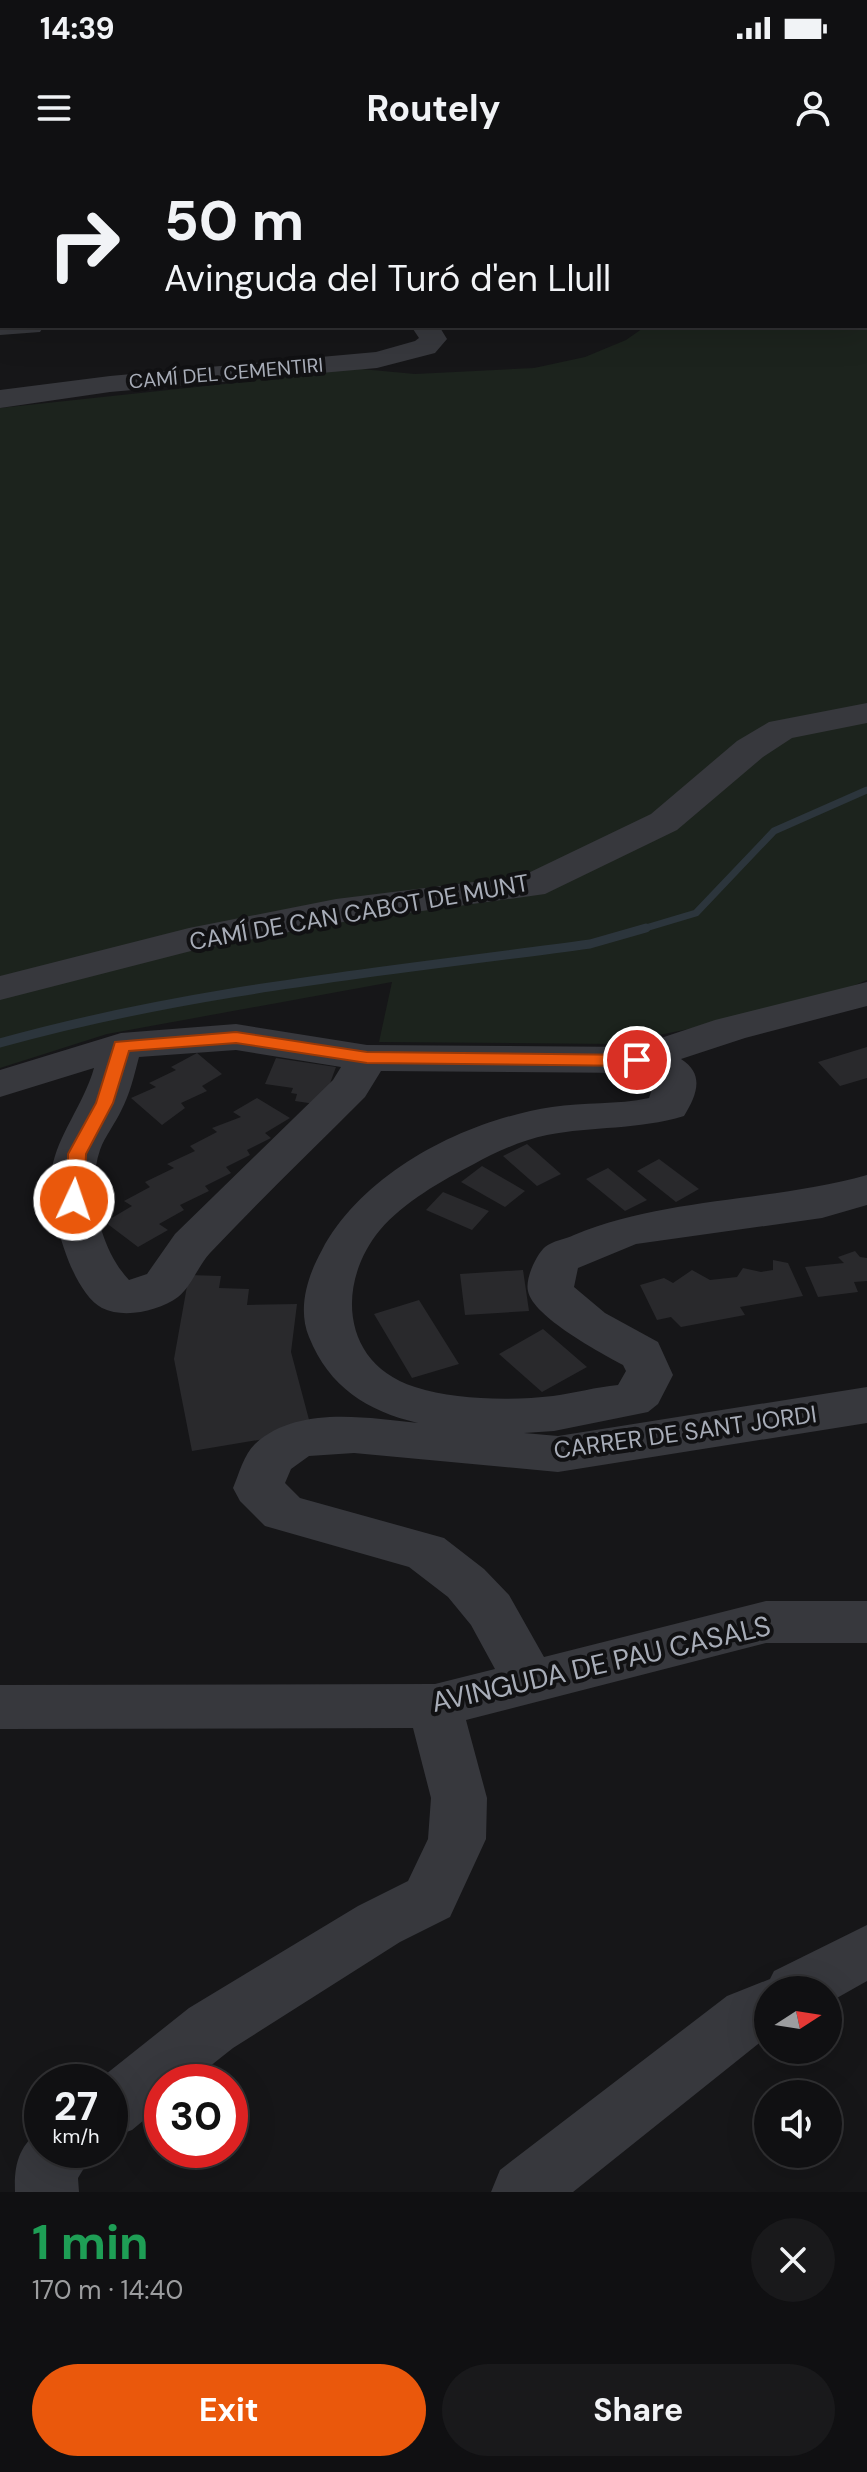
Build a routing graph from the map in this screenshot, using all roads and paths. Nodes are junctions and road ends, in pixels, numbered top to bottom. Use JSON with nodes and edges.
{"nodes":[{"id":1,"x":426,"y":328,"type":"edge"},
{"id":2,"x":0,"y":399,"type":"edge"},
{"id":3,"x":867,"y":713,"type":"edge"},
{"id":4,"x":0,"y":988,"type":"edge"},
{"id":5,"x":867,"y":994,"type":"edge"},
{"id":6,"x":121,"y":1046,"type":"junction"},
{"id":7,"x":367,"y":1058,"type":"junction"},
{"id":8,"x":637,"y":1060,"type":"junction"},
{"id":9,"x":0,"y":1084,"type":"edge"},
{"id":10,"x":867,"y":1190,"type":"edge"},
{"id":11,"x":867,"y":1405,"type":"edge"},
{"id":12,"x":867,"y":1622,"type":"edge"},
{"id":13,"x":530,"y":1682,"type":"junction"},
{"id":14,"x":435,"y":1706,"type":"junction"},
{"id":15,"x":0,"y":1707,"type":"edge"},
{"id":16,"x":867,"y":1951,"type":"edge"},
{"id":17,"x":821,"y":1976,"type":"edge"},
{"id":18,"x":754,"y":2012,"type":"edge"},
{"id":19,"x":128,"y":2095,"type":"edge"},
{"id":20,"x":46,"y":2168,"type":"edge"},
{"id":21,"x":47,"y":2192,"type":"edge"},
{"id":22,"x":523,"y":2192,"type":"edge"}],
"edges":[{"from":1,"to":2,"type":"street","name":"CAMÍ DEL CEMENTIRI"},
{"from":3,"to":4,"type":"street","name":"CAMÍ DE CAN CABOT DE MUNT"},
{"from":5,"to":8,"type":"street"},
{"from":6,"to":7,"type":"street"},
{"from":6,"to":7,"type":"street"},
{"from":6,"to":9,"type":"street"},
{"from":7,"to":8,"type":"street"},
{"from":8,"to":10,"type":"street"},
{"from":11,"to":13,"type":"street","name":"CARRER DE SANT JORDI"},
{"from":12,"to":13,"type":"street","name":"AVINGUDA DE PAU CASALS"},
{"from":13,"to":14,"type":"street","name":"AVINGUDA DE PAU CASALS"},
{"from":14,"to":15,"type":"street","name":"AVINGUDA DE PAU CASALS"},
{"from":14,"to":19,"type":"street"},
{"from":16,"to":17,"type":"street"},
{"from":18,"to":22,"type":"street"},
{"from":20,"to":21,"type":"street"}]}
